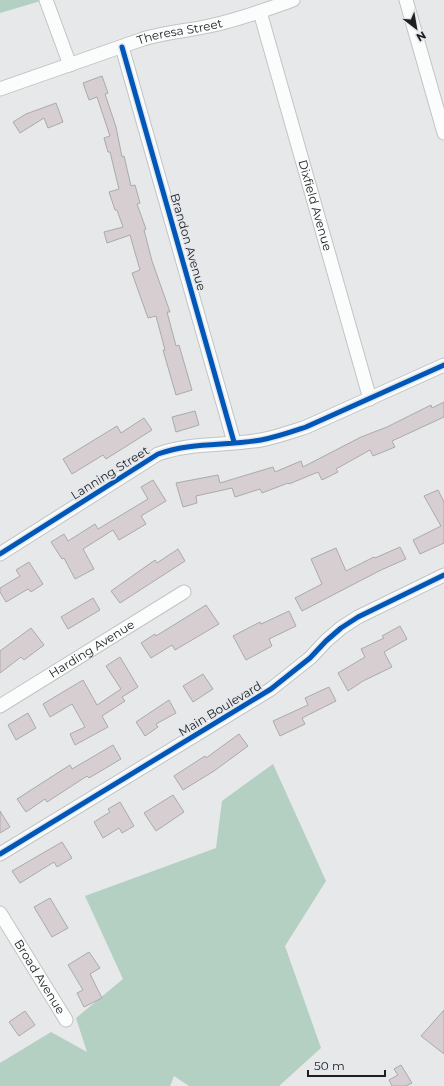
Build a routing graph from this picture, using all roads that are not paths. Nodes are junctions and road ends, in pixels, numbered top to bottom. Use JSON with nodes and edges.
{"nodes":[{"id":1,"x":292,"y":0,"type":"edge"},
{"id":2,"x":406,"y":0,"type":"edge"},
{"id":3,"x":47,"y":1,"type":"edge"},
{"id":4,"x":260,"y":12,"type":"junction"},
{"id":5,"x":122,"y":47,"type":"junction"},
{"id":6,"x":70,"y":65,"type":"junction"},
{"id":7,"x":0,"y":89,"type":"edge"},
{"id":8,"x":444,"y":132,"type":"edge"},
{"id":9,"x":444,"y":365,"type":"edge"},
{"id":10,"x":370,"y":399,"type":"junction"},
{"id":11,"x":234,"y":442,"type":"junction"},
{"id":12,"x":0,"y":554,"type":"edge"},
{"id":13,"x":444,"y":576,"type":"edge"},
{"id":14,"x":184,"y":592,"type":"dead end"},
{"id":15,"x":0,"y":706,"type":"edge"},
{"id":16,"x":0,"y":854,"type":"edge"},
{"id":17,"x":0,"y":913,"type":"edge"},
{"id":18,"x":66,"y":1020,"type":"dead end"}],
"edges":[{"from":1,"to":4,"type":"street","name":"Theresa Street"},
{"from":2,"to":8,"type":"street"},
{"from":3,"to":6,"type":"street"},
{"from":4,"to":5,"type":"street","name":"Theresa Street"},
{"from":4,"to":10,"type":"street","name":"Dixfield Avenue"},
{"from":5,"to":6,"type":"street","name":"Theresa Street"},
{"from":5,"to":11,"type":"street","name":"Brandon Avenue"},
{"from":6,"to":7,"type":"street","name":"Theresa Street"},
{"from":9,"to":10,"type":"street","name":"Lanning Street"},
{"from":10,"to":11,"type":"street","name":"Lanning Street"},
{"from":11,"to":12,"type":"street","name":"Lanning Street"},
{"from":13,"to":16,"type":"street","name":"Main Boulevard"},
{"from":14,"to":15,"type":"street","name":"Harding Avenue"},
{"from":17,"to":18,"type":"street","name":"Broad Avenue"}]}
